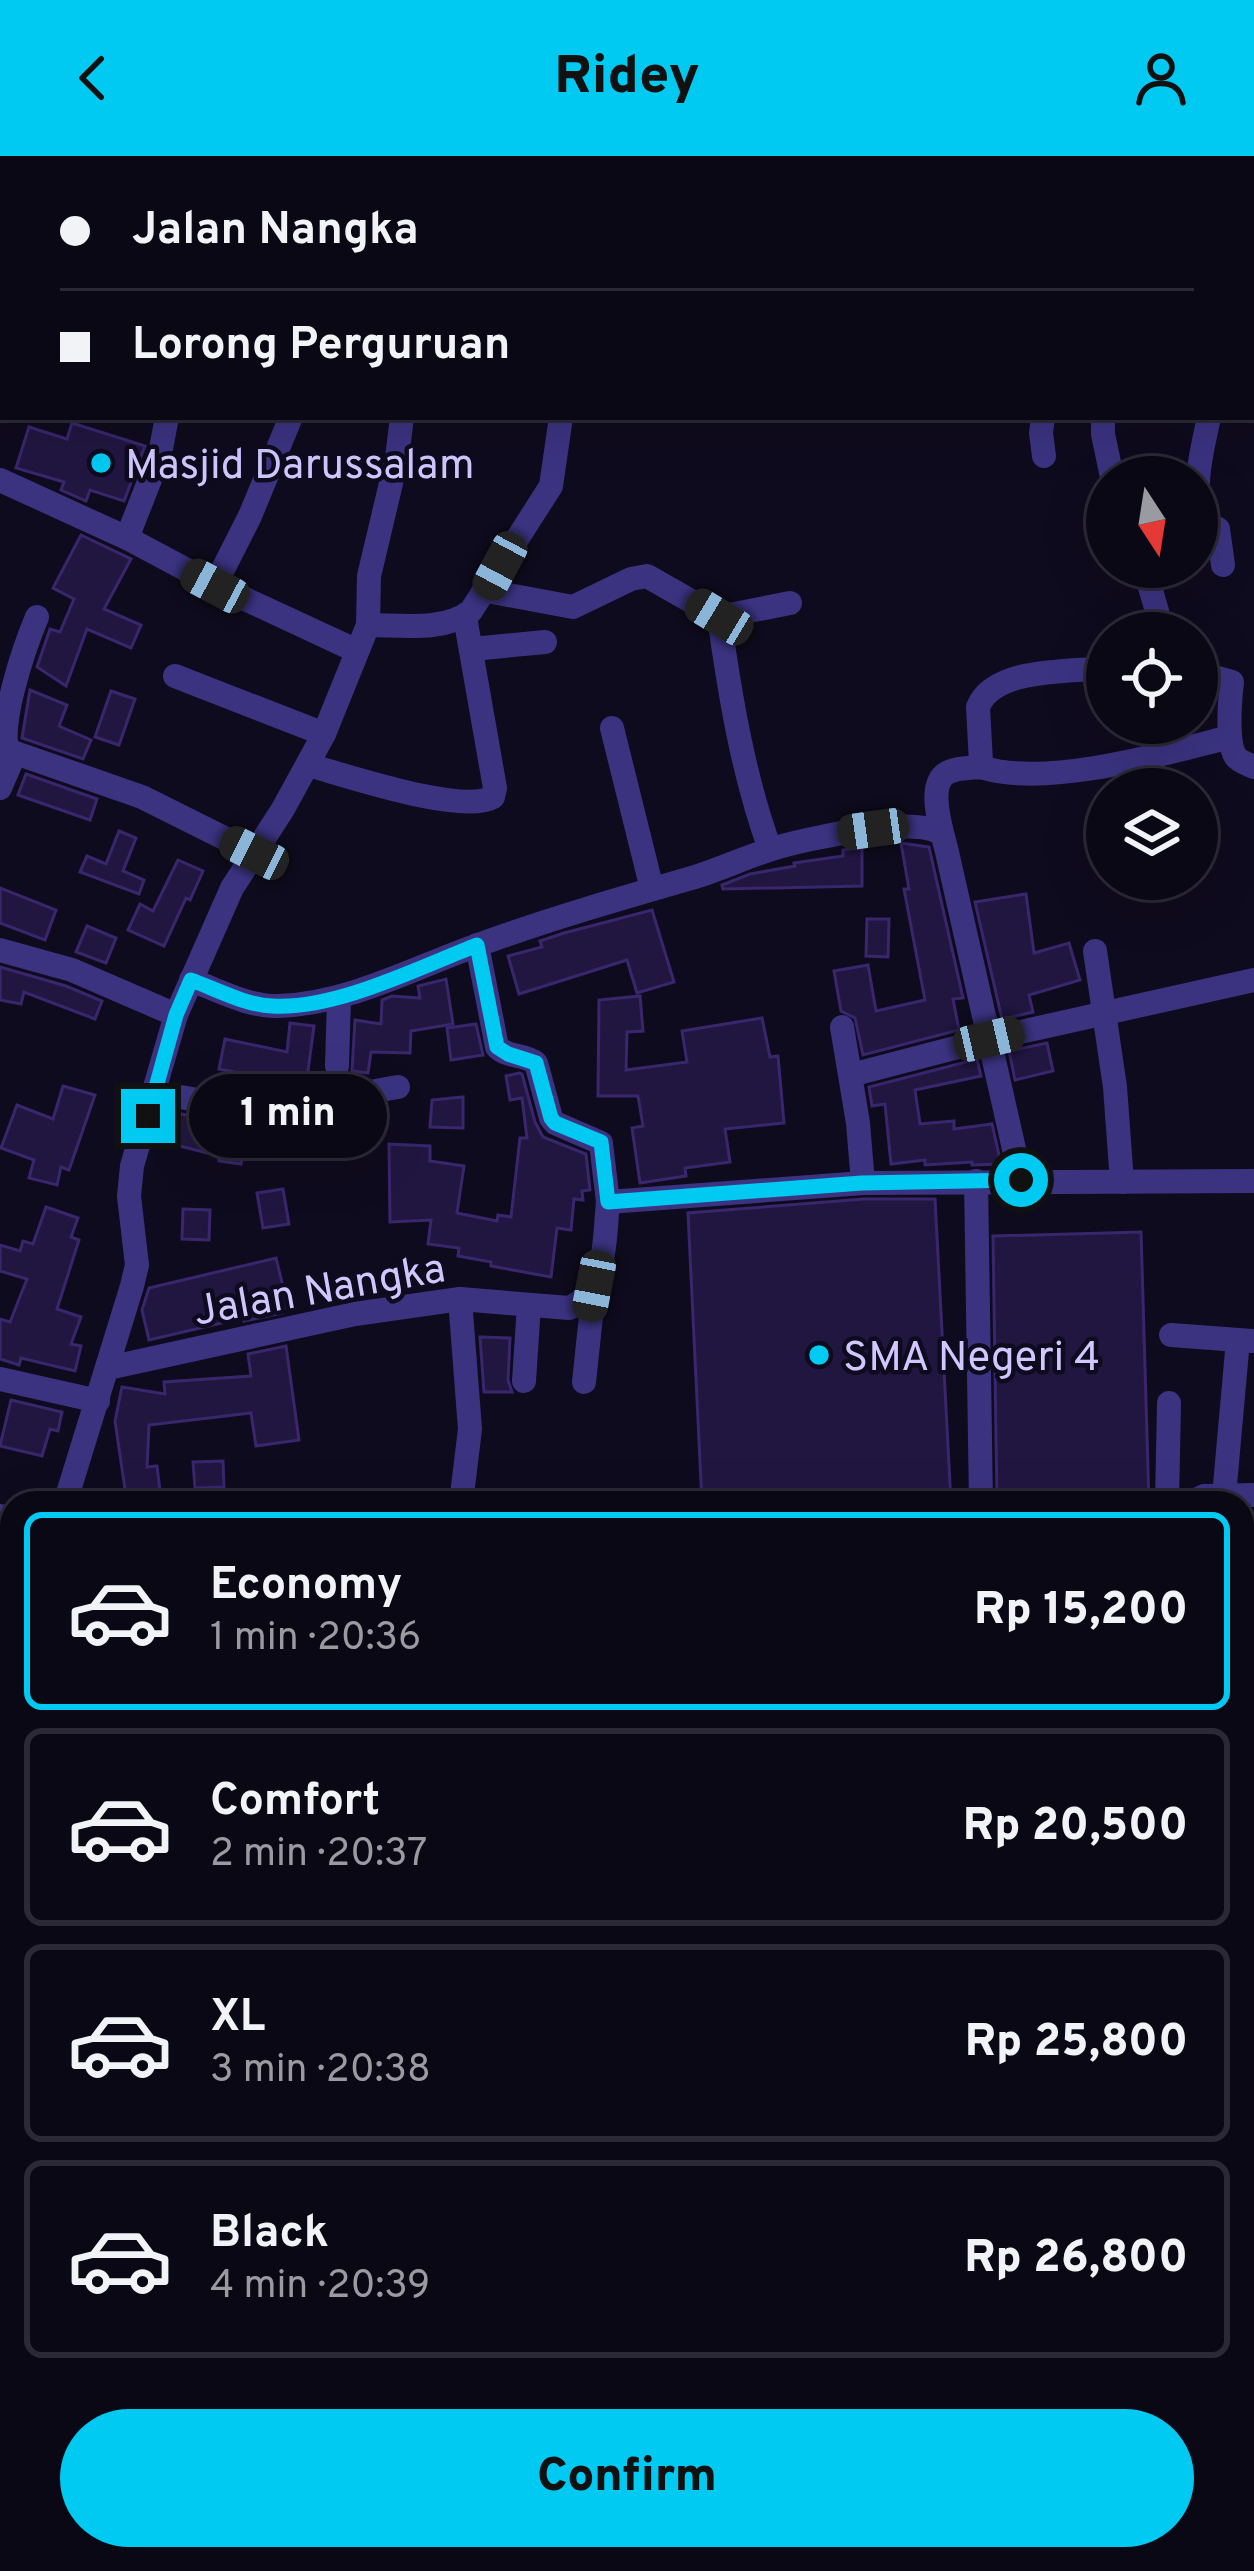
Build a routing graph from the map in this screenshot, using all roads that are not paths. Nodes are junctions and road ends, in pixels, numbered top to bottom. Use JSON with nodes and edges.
{"nodes":[{"id":1,"x":166,"y":420,"type":"edge"},
{"id":2,"x":290,"y":420,"type":"edge"},
{"id":3,"x":402,"y":420,"type":"edge"},
{"id":4,"x":562,"y":420,"type":"edge"},
{"id":5,"x":1043,"y":420,"type":"edge"},
{"id":6,"x":1103,"y":420,"type":"edge"},
{"id":7,"x":1208,"y":420,"type":"edge"},
{"id":8,"x":1044,"y":455,"type":"dead end"},
{"id":9,"x":1108,"y":456,"type":"edge"},
{"id":10,"x":0,"y":480,"type":"edge"},
{"id":11,"x":127,"y":538,"type":"junction"},
{"id":12,"x":1223,"y":565,"type":"dead end"},
{"id":13,"x":215,"y":586,"type":"junction"},
{"id":14,"x":487,"y":591,"type":"junction"},
{"id":15,"x":790,"y":603,"type":"dead end"},
{"id":16,"x":37,"y":617,"type":"dead end"},
{"id":17,"x":464,"y":617,"type":"junction"},
{"id":18,"x":719,"y":617,"type":"junction"},
{"id":19,"x":368,"y":625,"type":"junction"},
{"id":20,"x":545,"y":643,"type":"dead end"},
{"id":21,"x":472,"y":649,"type":"junction"},
{"id":22,"x":357,"y":651,"type":"junction"},
{"id":23,"x":1086,"y":670,"type":"edge"},
{"id":24,"x":175,"y":676,"type":"dead end"},
{"id":25,"x":1243,"y":682,"type":"edge"},
{"id":26,"x":612,"y":728,"type":"dead end"},
{"id":27,"x":324,"y":734,"type":"junction"},
{"id":28,"x":1230,"y":737,"type":"junction"},
{"id":29,"x":15,"y":753,"type":"junction"},
{"id":30,"x":308,"y":765,"type":"junction"},
{"id":31,"x":982,"y":767,"type":"junction"},
{"id":32,"x":1254,"y":767,"type":"edge"},
{"id":33,"x":0,"y":788,"type":"edge"},
{"id":34,"x":941,"y":834,"type":"junction"},
{"id":35,"x":770,"y":849,"type":"junction"},
{"id":36,"x":254,"y":853,"type":"junction"},
{"id":37,"x":652,"y":890,"type":"junction"},
{"id":38,"x":477,"y":945,"type":"junction"},
{"id":39,"x":0,"y":950,"type":"edge"},
{"id":40,"x":1095,"y":951,"type":"dead end"},
{"id":41,"x":191,"y":980,"type":"junction"},
{"id":42,"x":1254,"y":980,"type":"edge"},
{"id":43,"x":339,"y":998,"type":"junction"},
{"id":44,"x":1104,"y":1012,"type":"junction"},
{"id":45,"x":176,"y":1015,"type":"junction"},
{"id":46,"x":842,"y":1027,"type":"dead end"},
{"id":47,"x":989,"y":1039,"type":"junction"},
{"id":48,"x":337,"y":1066,"type":"dead end"},
{"id":49,"x":851,"y":1075,"type":"junction"},
{"id":50,"x":398,"y":1087,"type":"dead end"},
{"id":51,"x":154,"y":1093,"type":"junction"},
{"id":52,"x":1021,"y":1180,"type":"junction"},
{"id":53,"x":1254,"y":1180,"type":"edge"},
{"id":54,"x":976,"y":1181,"type":"junction"},
{"id":55,"x":1122,"y":1182,"type":"junction"},
{"id":56,"x":862,"y":1183,"type":"junction"},
{"id":57,"x":608,"y":1202,"type":"junction"},
{"id":58,"x":594,"y":1286,"type":"junction"},
{"id":59,"x":460,"y":1299,"type":"junction"},
{"id":60,"x":530,"y":1305,"type":"junction"},
{"id":61,"x":1171,"y":1335,"type":"dead end"},
{"id":62,"x":1246,"y":1341,"type":"edge"},
{"id":63,"x":108,"y":1368,"type":"junction"},
{"id":64,"x":0,"y":1379,"type":"edge"},
{"id":65,"x":524,"y":1381,"type":"dead end"},
{"id":66,"x":584,"y":1382,"type":"dead end"},
{"id":67,"x":98,"y":1401,"type":"junction"},
{"id":68,"x":1169,"y":1403,"type":"dead end"},
{"id":69,"x":69,"y":1491,"type":"edge"},
{"id":70,"x":462,"y":1491,"type":"edge"},
{"id":71,"x":981,"y":1491,"type":"edge"},
{"id":72,"x":1167,"y":1491,"type":"edge"},
{"id":73,"x":1225,"y":1491,"type":"edge"}],
"edges":[{"from":1,"to":11,"type":"street"},
{"from":2,"to":13,"type":"street"},
{"from":3,"to":19,"type":"street"},
{"from":4,"to":14,"type":"street"},
{"from":5,"to":8,"type":"street"},
{"from":6,"to":9,"type":"street"},
{"from":7,"to":12,"type":"street"},
{"from":10,"to":11,"type":"street"},
{"from":11,"to":13,"type":"street"},
{"from":13,"to":22,"type":"street"},
{"from":14,"to":17,"type":"street"},
{"from":14,"to":18,"type":"street"},
{"from":15,"to":18,"type":"street"},
{"from":16,"to":29,"type":"street"},
{"from":17,"to":19,"type":"street"},
{"from":17,"to":21,"type":"street"},
{"from":18,"to":35,"type":"street"},
{"from":19,"to":22,"type":"street"},
{"from":20,"to":21,"type":"street"},
{"from":21,"to":30,"type":"street"},
{"from":22,"to":27,"type":"street"},
{"from":23,"to":31,"type":"street"},
{"from":24,"to":27,"type":"street"},
{"from":25,"to":28,"type":"street"},
{"from":26,"to":37,"type":"street"},
{"from":27,"to":30,"type":"street"},
{"from":28,"to":31,"type":"street"},
{"from":28,"to":32,"type":"street"},
{"from":29,"to":33,"type":"street"},
{"from":29,"to":36,"type":"street"},
{"from":30,"to":36,"type":"street"},
{"from":31,"to":34,"type":"street"},
{"from":34,"to":35,"type":"street"},
{"from":34,"to":47,"type":"street"},
{"from":35,"to":37,"type":"street"},
{"from":36,"to":41,"type":"street"},
{"from":37,"to":38,"type":"street"},
{"from":38,"to":43,"type":"street"},
{"from":38,"to":57,"type":"street"},
{"from":39,"to":45,"type":"street"},
{"from":40,"to":44,"type":"street"},
{"from":41,"to":43,"type":"street"},
{"from":41,"to":45,"type":"street"},
{"from":42,"to":44,"type":"street"},
{"from":43,"to":48,"type":"street"},
{"from":44,"to":47,"type":"street"},
{"from":44,"to":55,"type":"street"},
{"from":45,"to":51,"type":"street"},
{"from":46,"to":49,"type":"street"},
{"from":47,"to":49,"type":"street"},
{"from":47,"to":52,"type":"street"},
{"from":49,"to":56,"type":"street"},
{"from":50,"to":51,"type":"street"},
{"from":51,"to":63,"type":"street"},
{"from":52,"to":54,"type":"street"},
{"from":52,"to":55,"type":"street"},
{"from":53,"to":55,"type":"street"},
{"from":54,"to":56,"type":"street"},
{"from":54,"to":71,"type":"street"},
{"from":56,"to":57,"type":"street"},
{"from":57,"to":58,"type":"street"},
{"from":58,"to":60,"type":"street","name":"Jalan Nangka"},
{"from":58,"to":66,"type":"street"},
{"from":59,"to":60,"type":"street","name":"Jalan Nangka"},
{"from":59,"to":63,"type":"street","name":"Jalan Nangka"},
{"from":59,"to":70,"type":"street"},
{"from":60,"to":65,"type":"street"},
{"from":61,"to":62,"type":"street"},
{"from":62,"to":73,"type":"street"},
{"from":63,"to":67,"type":"street"},
{"from":64,"to":67,"type":"street"},
{"from":67,"to":69,"type":"street"},
{"from":68,"to":72,"type":"street"}]}
